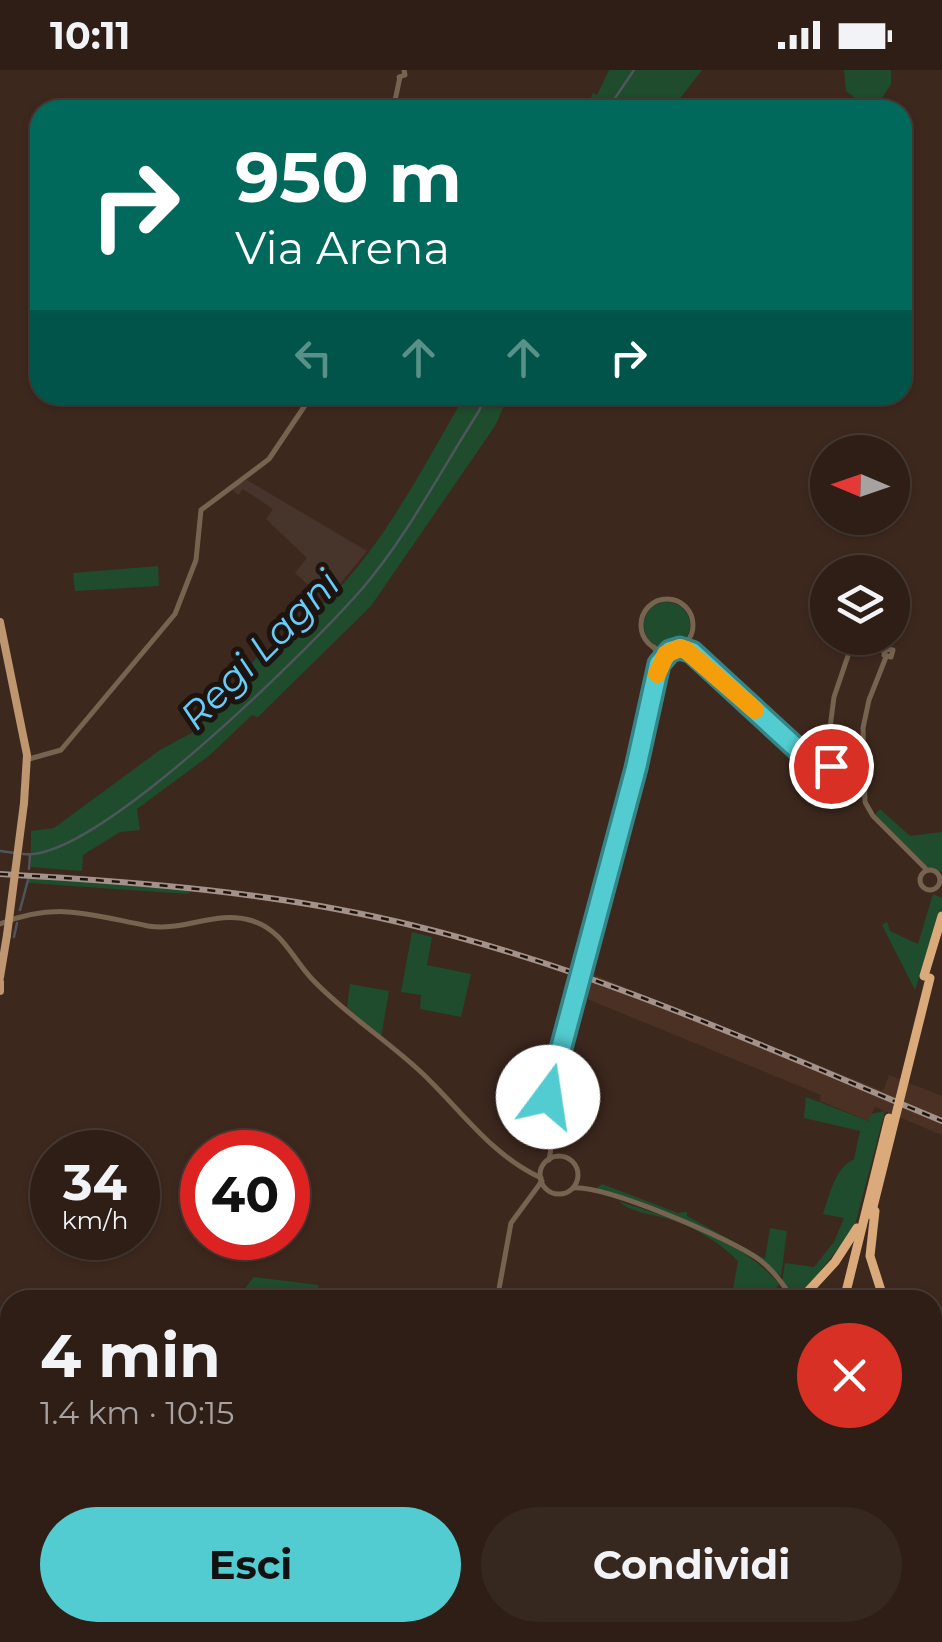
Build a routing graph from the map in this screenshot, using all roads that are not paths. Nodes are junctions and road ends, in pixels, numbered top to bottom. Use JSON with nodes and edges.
{"nodes":[{"id":1,"x":401,"y":72,"type":"edge"},
{"id":2,"x":394,"y":100,"type":"edge"},
{"id":3,"x":305,"y":405,"type":"edge"},
{"id":4,"x":0,"y":622,"type":"edge"},
{"id":5,"x":688,"y":640,"type":"junction"},
{"id":6,"x":654,"y":647,"type":"junction"},
{"id":7,"x":680,"y":648,"type":"junction"},
{"id":8,"x":670,"y":651,"type":"junction"},
{"id":9,"x":692,"y":652,"type":"junction"},
{"id":10,"x":849,"y":655,"type":"edge"},
{"id":11,"x":885,"y":655,"type":"edge"},
{"id":12,"x":659,"y":664,"type":"junction"},
{"id":13,"x":30,"y":755,"type":"junction"},
{"id":14,"x":924,"y":872,"type":"junction"},
{"id":15,"x":940,"y":878,"type":"edge"},
{"id":16,"x":932,"y":891,"type":"junction"},
{"id":17,"x":942,"y":894,"type":"edge"},
{"id":18,"x":942,"y":916,"type":"edge"},
{"id":19,"x":0,"y":924,"type":"edge"},
{"id":20,"x":942,"y":932,"type":"edge"},
{"id":21,"x":0,"y":976,"type":"edge"},
{"id":22,"x":927,"y":977,"type":"junction"},
{"id":23,"x":0,"y":990,"type":"edge"},
{"id":24,"x":552,"y":1142,"type":"junction"},
{"id":25,"x":563,"y":1157,"type":"junction"},
{"id":26,"x":548,"y":1160,"type":"junction"},
{"id":27,"x":542,"y":1169,"type":"junction"},
{"id":28,"x":528,"y":1172,"type":"junction"},
{"id":29,"x":578,"y":1176,"type":"junction"},
{"id":30,"x":542,"y":1180,"type":"junction"},
{"id":31,"x":573,"y":1188,"type":"junction"},
{"id":32,"x":548,"y":1190,"type":"junction"},
{"id":33,"x":592,"y":1190,"type":"junction"},
{"id":34,"x":536,"y":1192,"type":"junction"},
{"id":35,"x":868,"y":1211,"type":"junction"},
{"id":36,"x":500,"y":1290,"type":"edge"},
{"id":37,"x":788,"y":1290,"type":"edge"},
{"id":38,"x":806,"y":1290,"type":"edge"},
{"id":39,"x":849,"y":1290,"type":"edge"},
{"id":40,"x":881,"y":1290,"type":"edge"}],
"edges":[{"from":1,"to":2,"type":"street"},
{"from":3,"to":13,"type":"street"},
{"from":4,"to":13,"type":"main road"},
{"from":5,"to":6,"type":"street"},
{"from":5,"to":7,"type":"street"},
{"from":5,"to":9,"type":"street"},
{"from":6,"to":8,"type":"street"},
{"from":6,"to":12,"type":"street"},
{"from":7,"to":8,"type":"street"},
{"from":7,"to":9,"type":"street"},
{"from":8,"to":12,"type":"street"},
{"from":9,"to":10,"type":"street"},
{"from":11,"to":14,"type":"street"},
{"from":12,"to":24,"type":"street","bridge":true},
{"from":13,"to":21,"type":"main road","bridge":true},
{"from":14,"to":15,"type":"street"},
{"from":14,"to":16,"type":"street"},
{"from":15,"to":16,"type":"street"},
{"from":15,"to":17,"type":"street"},
{"from":16,"to":17,"type":"street"},
{"from":18,"to":22,"type":"highway"},
{"from":19,"to":28,"type":"street"},
{"from":20,"to":22,"type":"highway"},
{"from":21,"to":23,"type":"main road"},
{"from":22,"to":35,"type":"highway","bridge":true},
{"from":22,"to":35,"type":"highway","bridge":true},
{"from":24,"to":25,"type":"street"},
{"from":24,"to":26,"type":"street"},
{"from":25,"to":26,"type":"street"},
{"from":25,"to":29,"type":"street"},
{"from":26,"to":27,"type":"street"},
{"from":27,"to":28,"type":"street"},
{"from":27,"to":30,"type":"street"},
{"from":28,"to":30,"type":"street"},
{"from":29,"to":31,"type":"street"},
{"from":29,"to":33,"type":"street"},
{"from":30,"to":32,"type":"street"},
{"from":30,"to":34,"type":"street"},
{"from":31,"to":32,"type":"street"},
{"from":31,"to":33,"type":"street"},
{"from":32,"to":34,"type":"street"},
{"from":33,"to":37,"type":"street"},
{"from":34,"to":36,"type":"street"},
{"from":35,"to":38,"type":"highway"},
{"from":35,"to":39,"type":"highway"},
{"from":35,"to":40,"type":"highway"}]}
